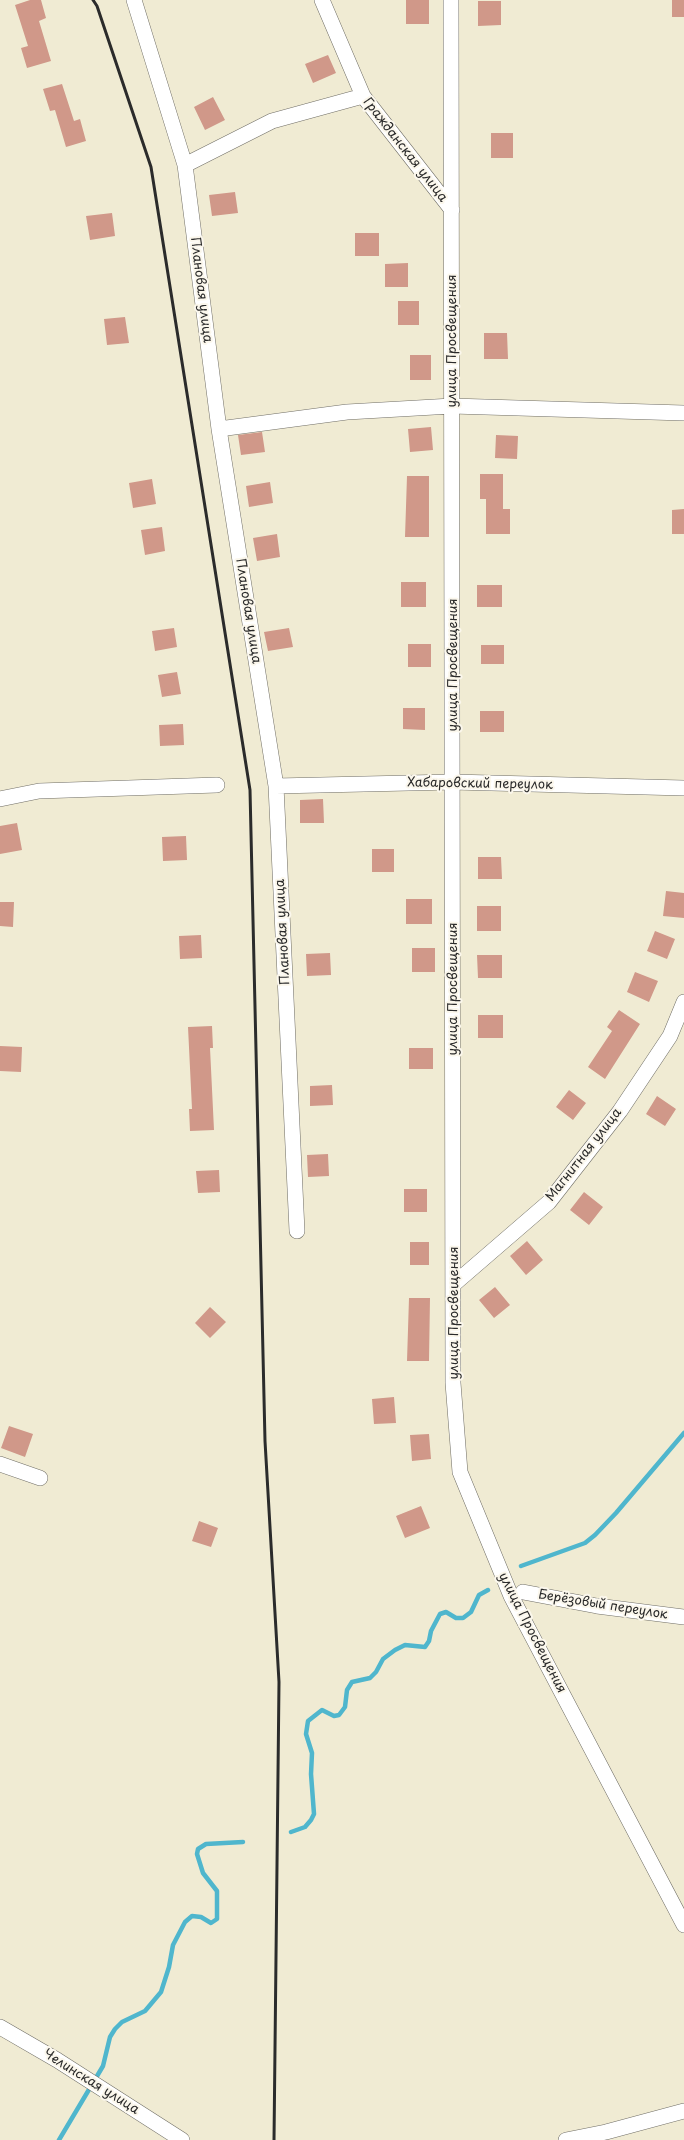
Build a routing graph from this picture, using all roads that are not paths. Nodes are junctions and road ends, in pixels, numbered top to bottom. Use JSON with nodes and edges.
{"nodes":[{"id":1,"x":134,"y":0,"type":"edge"},
{"id":2,"x":322,"y":0,"type":"edge"},
{"id":3,"x":451,"y":0,"type":"edge"},
{"id":4,"x":363,"y":96,"type":"junction"},
{"id":5,"x":185,"y":165,"type":"junction"},
{"id":6,"x":452,"y":210,"type":"junction"},
{"id":7,"x":452,"y":406,"type":"junction"},
{"id":8,"x":684,"y":413,"type":"edge"},
{"id":9,"x":219,"y":430,"type":"junction"},
{"id":10,"x":453,"y":782,"type":"junction"},
{"id":11,"x":217,"y":784,"type":"dead end"},
{"id":12,"x":276,"y":786,"type":"junction"},
{"id":13,"x":684,"y":788,"type":"edge"},
{"id":14,"x":0,"y":799,"type":"edge"},
{"id":15,"x":684,"y":1002,"type":"edge"},
{"id":16,"x":297,"y":1231,"type":"dead end"},
{"id":17,"x":454,"y":1284,"type":"junction"},
{"id":18,"x":0,"y":1464,"type":"edge"},
{"id":19,"x":40,"y":1478,"type":"dead end"},
{"id":20,"x":523,"y":1592,"type":"dead end"},
{"id":21,"x":684,"y":1617,"type":"edge"},
{"id":22,"x":684,"y":1925,"type":"edge"},
{"id":23,"x":0,"y":2027,"type":"edge"},
{"id":24,"x":684,"y":2111,"type":"edge"},
{"id":25,"x":182,"y":2140,"type":"edge"},
{"id":26,"x":566,"y":2140,"type":"edge"}],
"edges":[{"from":1,"to":5,"type":"street","name":"Плановая улица"},
{"from":2,"to":4,"type":"street","name":"Гражданская улица"},
{"from":3,"to":6,"type":"street","name":"улица Просвещения"},
{"from":4,"to":5,"type":"street"},
{"from":4,"to":6,"type":"street","name":"Гражданская улица"},
{"from":5,"to":9,"type":"street","name":"Плановая улица"},
{"from":6,"to":7,"type":"street","name":"улица Просвещения"},
{"from":7,"to":8,"type":"street"},
{"from":7,"to":9,"type":"street"},
{"from":7,"to":10,"type":"street","name":"улица Просвещения"},
{"from":9,"to":12,"type":"street","name":"Плановая улица"},
{"from":10,"to":12,"type":"street","name":"Хабаровский переулок"},
{"from":10,"to":13,"type":"street","name":"Хабаровский переулок"},
{"from":10,"to":17,"type":"street","name":"улица Просвещения"},
{"from":11,"to":14,"type":"street"},
{"from":12,"to":16,"type":"street","name":"Плановая улица"},
{"from":15,"to":17,"type":"street","name":"Магнитная улица"},
{"from":17,"to":22,"type":"street","name":"улица Просвещения"},
{"from":18,"to":19,"type":"street"},
{"from":20,"to":21,"type":"street","name":"Берёзовый переулок"},
{"from":23,"to":25,"type":"street","name":"Челинская улица"},
{"from":24,"to":26,"type":"street"}]}
